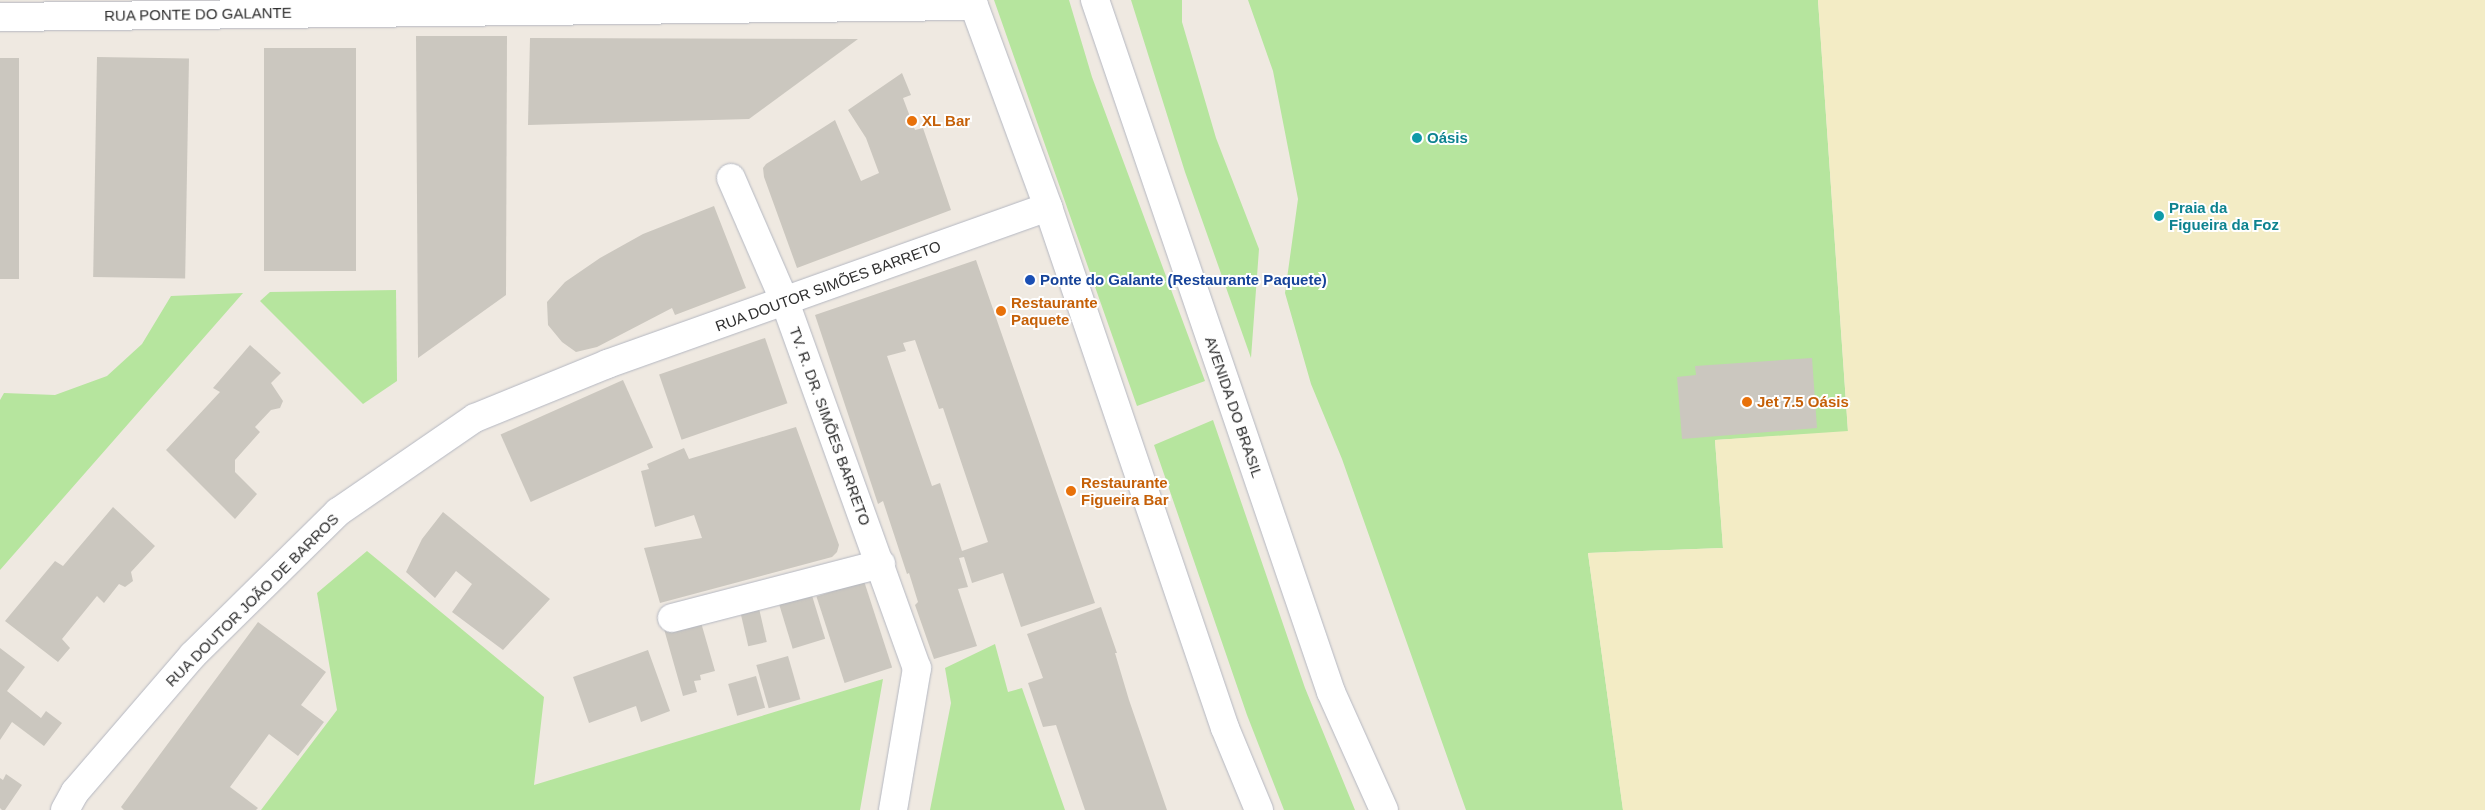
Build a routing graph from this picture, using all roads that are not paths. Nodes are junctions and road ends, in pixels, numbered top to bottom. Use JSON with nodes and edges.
{"nodes":[{"id":1,"x":1095,"y":0,"type":"edge"},
{"id":2,"x":972,"y":3,"type":"edge"},
{"id":3,"x":52,"y":8,"type":"edge"},
{"id":4,"x":0,"y":17,"type":"edge"},
{"id":5,"x":731,"y":178,"type":"dead end"},
{"id":6,"x":1048,"y":207,"type":"junction"},
{"id":7,"x":785,"y":302,"type":"junction"},
{"id":8,"x":607,"y":364,"type":"joint"},
{"id":9,"x":881,"y":564,"type":"junction"},
{"id":10,"x":672,"y":618,"type":"dead end"},
{"id":11,"x":65,"y":810,"type":"edge"},
{"id":12,"x":893,"y":810,"type":"edge"},
{"id":13,"x":1259,"y":810,"type":"edge"},
{"id":14,"x":1384,"y":810,"type":"edge"}],
"edges":[{"from":1,"to":14,"type":"street","name":"AVENIDA DO BRASIL"},
{"from":2,"to":3,"type":"street","name":"RUA PONTE DO GALANTE"},
{"from":2,"to":6,"type":"street"},
{"from":3,"to":4,"type":"street","name":"RUA PONTE DO GALANTE"},
{"from":5,"to":7,"type":"street","name":"TV. R. DR. SIMÕES BARRETO"},
{"from":6,"to":7,"type":"street","name":"RUA DOUTOR SIMÕES BARRETO"},
{"from":6,"to":13,"type":"street"},
{"from":7,"to":8,"type":"street","name":"RUA DOUTOR SIMÕES BARRETO"},
{"from":7,"to":9,"type":"street","name":"TV. R. DR. SIMÕES BARRETO"},
{"from":8,"to":11,"type":"street","name":"RUA DOUTOR JOÃO DE BARROS"},
{"from":9,"to":10,"type":"street"},
{"from":9,"to":12,"type":"street","name":"TV. R. DR. SIMÕES BARRETO"}]}
